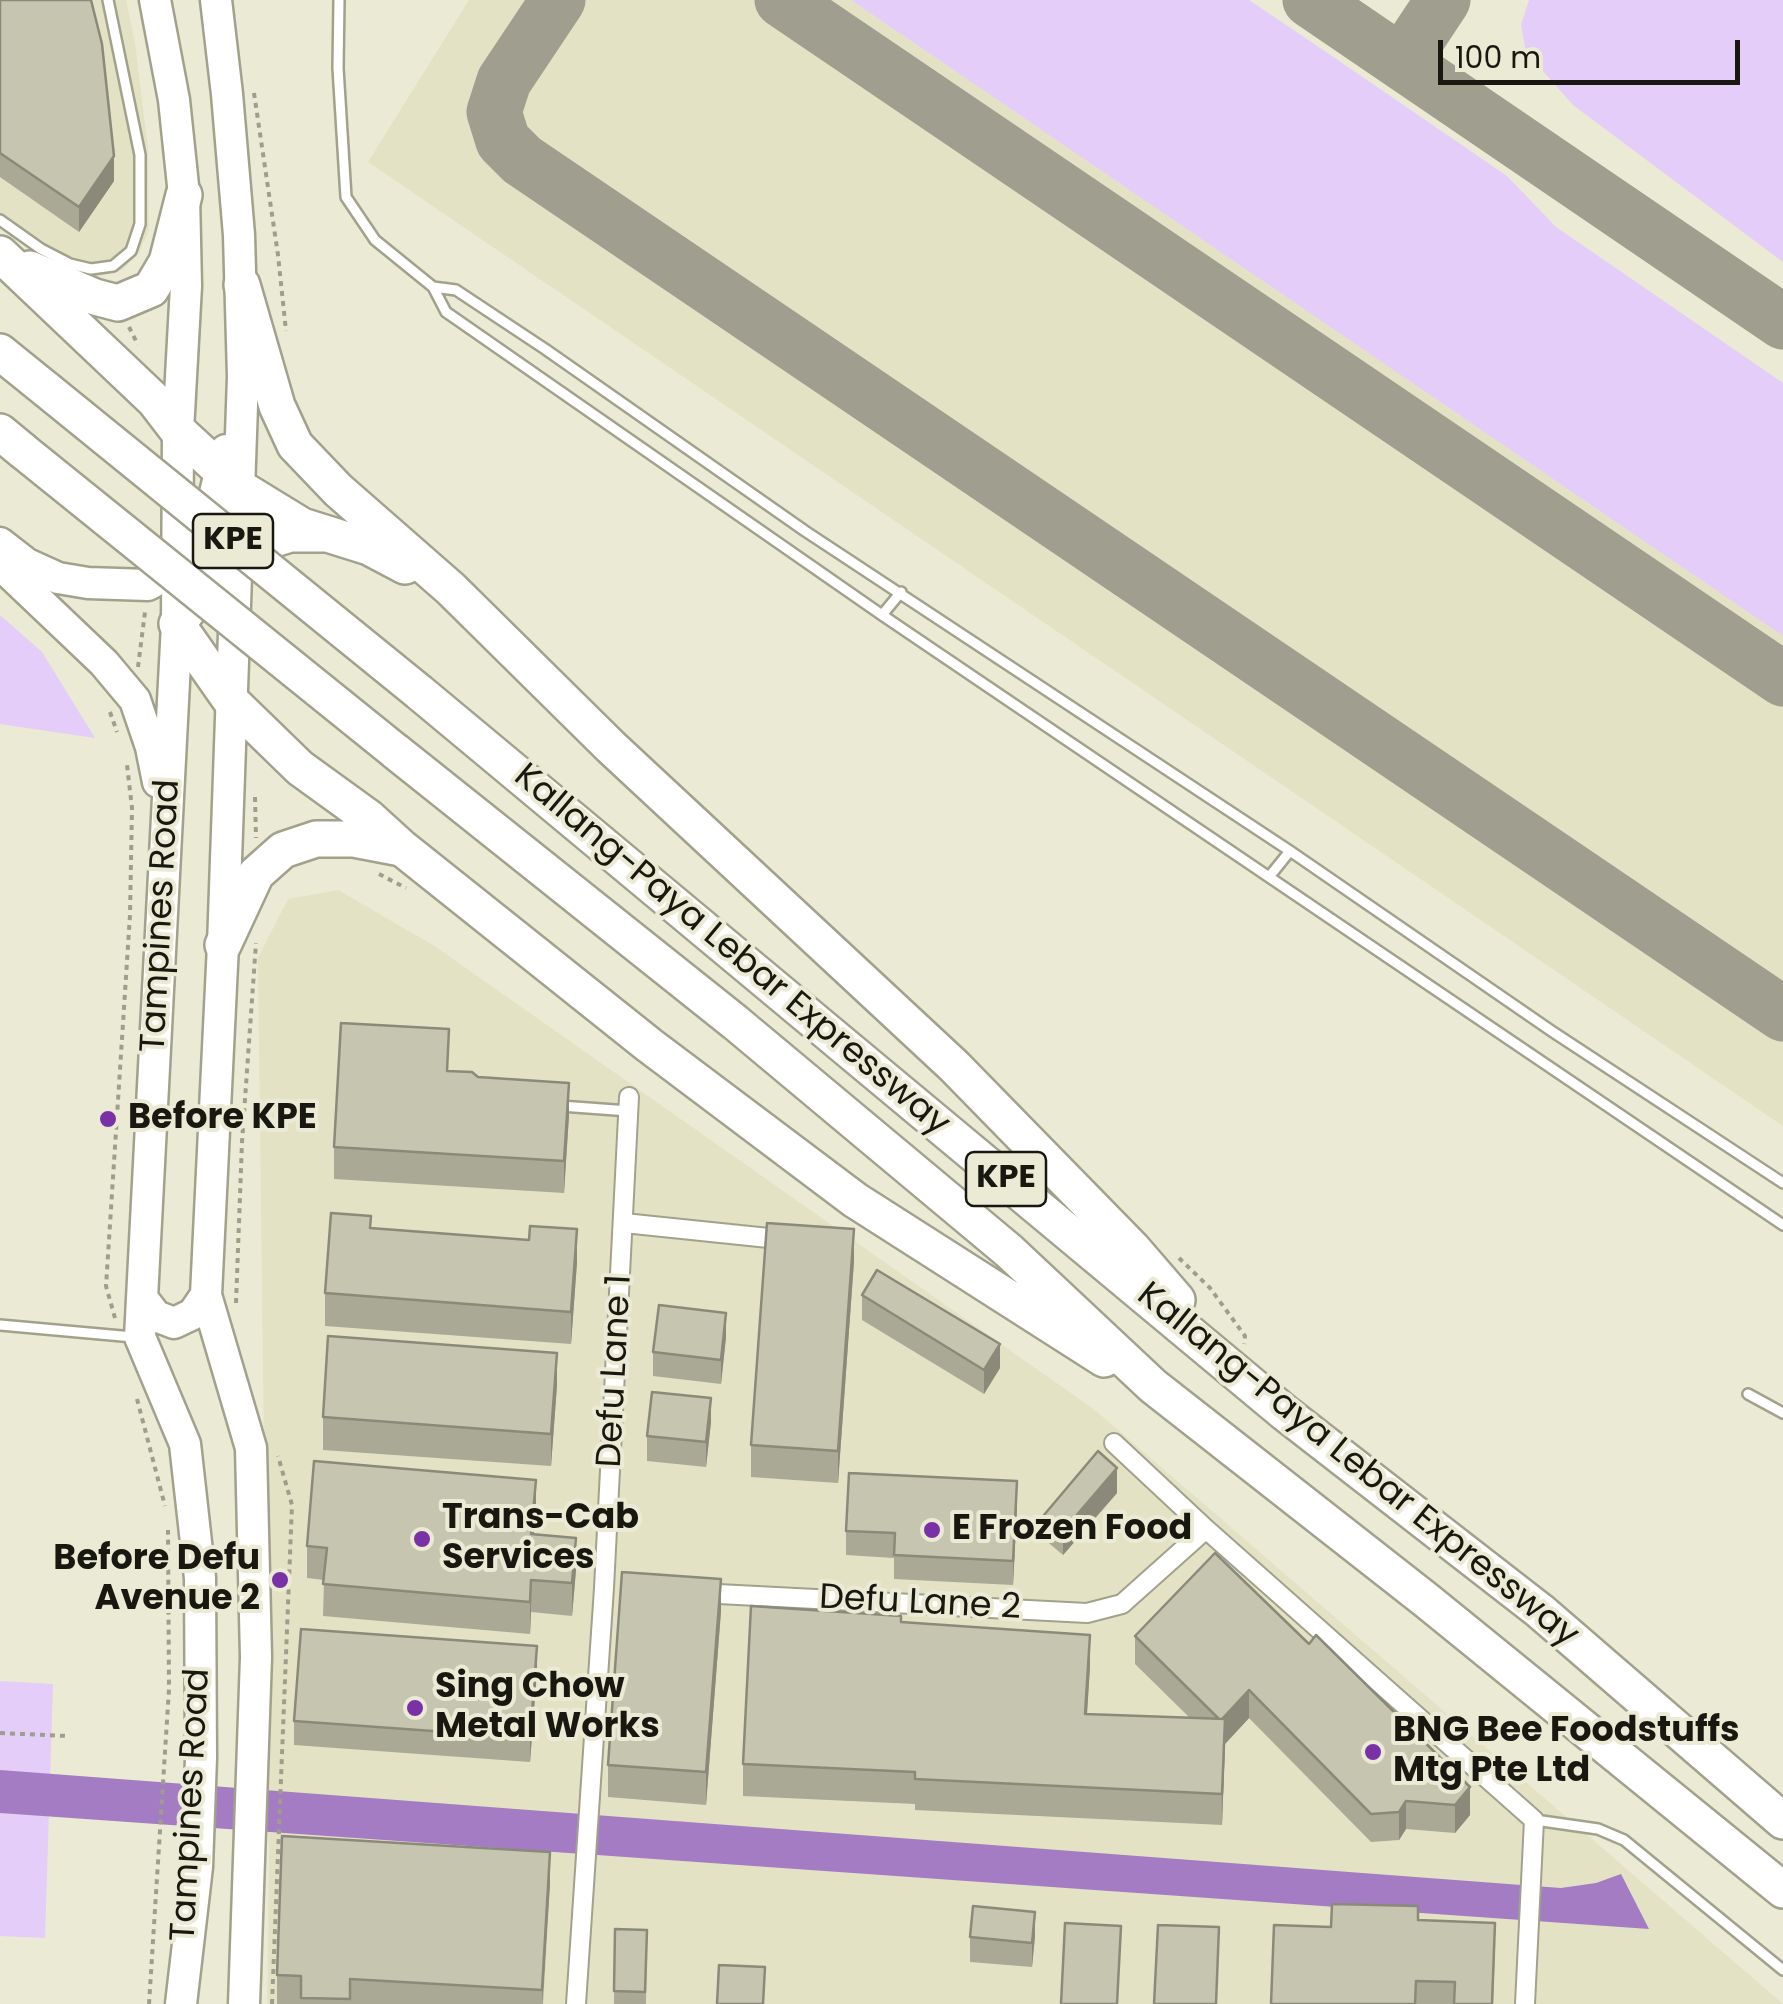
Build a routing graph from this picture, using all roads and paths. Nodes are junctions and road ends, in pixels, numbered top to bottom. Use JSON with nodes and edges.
{"nodes":[{"id":1,"x":108,"y":0,"type":"edge"},
{"id":2,"x":156,"y":0,"type":"edge"},
{"id":3,"x":216,"y":0,"type":"edge"},
{"id":4,"x":339,"y":0,"type":"edge"},
{"id":5,"x":251,"y":76,"type":"dead end"},
{"id":6,"x":184,"y":195,"type":"junction"},
{"id":7,"x":0,"y":220,"type":"edge"},
{"id":8,"x":3,"y":256,"type":"edge"},
{"id":9,"x":242,"y":285,"type":"junction"},
{"id":10,"x":433,"y":287,"type":"junction"},
{"id":11,"x":118,"y":302,"type":"junction"},
{"id":12,"x":286,"y":332,"type":"dead end"},
{"id":13,"x":545,"y":348,"type":"junction"},
{"id":14,"x":0,"y":352,"type":"edge"},
{"id":15,"x":141,"y":352,"type":"dead end"},
{"id":16,"x":531,"y":370,"type":"junction"},
{"id":17,"x":178,"y":431,"type":"junction"},
{"id":18,"x":0,"y":432,"type":"edge"},
{"id":19,"x":230,"y":480,"type":"junction"},
{"id":20,"x":321,"y":534,"type":"junction"},
{"id":21,"x":0,"y":543,"type":"edge"},
{"id":22,"x":236,"y":559,"type":"junction"},
{"id":23,"x":0,"y":564,"type":"edge"},
{"id":24,"x":177,"y":568,"type":"junction"},
{"id":25,"x":451,"y":589,"type":"junction"},
{"id":26,"x":901,"y":592,"type":"junction"},
{"id":27,"x":882,"y":616,"type":"junction"},
{"id":28,"x":177,"y":624,"type":"junction"},
{"id":29,"x":231,"y":701,"type":"junction"},
{"id":30,"x":166,"y":826,"type":"junction"},
{"id":31,"x":402,"y":848,"type":"junction"},
{"id":32,"x":1290,"y":851,"type":"junction"},
{"id":33,"x":369,"y":868,"type":"dead end"},
{"id":34,"x":1269,"y":877,"type":"junction"},
{"id":35,"x":412,"y":891,"type":"dead end"},
{"id":36,"x":240,"y":943,"type":"junction"},
{"id":37,"x":629,"y":1104,"type":"joint"},
{"id":38,"x":554,"y":1106,"type":"edge"},
{"id":39,"x":1783,"y":1184,"type":"edge"},
{"id":40,"x":624,"y":1224,"type":"junction"},
{"id":41,"x":1783,"y":1225,"type":"edge"},
{"id":42,"x":808,"y":1243,"type":"edge"},
{"id":43,"x":206,"y":1295,"type":"junction"},
{"id":44,"x":142,"y":1298,"type":"junction"},
{"id":45,"x":235,"y":1314,"type":"dead end"},
{"id":46,"x":0,"y":1324,"type":"edge"},
{"id":47,"x":140,"y":1337,"type":"junction"},
{"id":48,"x":1241,"y":1374,"type":"junction"},
{"id":49,"x":1154,"y":1386,"type":"junction"},
{"id":50,"x":1748,"y":1394,"type":"dead end"},
{"id":51,"x":1783,"y":1414,"type":"edge"},
{"id":52,"x":1114,"y":1443,"type":"dead end"},
{"id":53,"x":1206,"y":1529,"type":"junction"},
{"id":54,"x":604,"y":1588,"type":"junction"},
{"id":55,"x":624,"y":1589,"type":"edge"},
{"id":56,"x":684,"y":1592,"type":"edge"},
{"id":57,"x":0,"y":1732,"type":"edge"},
{"id":58,"x":68,"y":1736,"type":"dead end"},
{"id":59,"x":164,"y":1754,"type":"dead end"},
{"id":60,"x":267,"y":1764,"type":"junction"},
{"id":61,"x":1534,"y":1820,"type":"junction"},
{"id":62,"x":1783,"y":1821,"type":"edge"},
{"id":63,"x":263,"y":1868,"type":"junction"},
{"id":64,"x":1783,"y":1890,"type":"edge"},
{"id":65,"x":1783,"y":1970,"type":"edge"},
{"id":66,"x":149,"y":2004,"type":"edge"},
{"id":67,"x":181,"y":2004,"type":"edge"},
{"id":68,"x":244,"y":2004,"type":"edge"},
{"id":69,"x":272,"y":2004,"type":"edge"},
{"id":70,"x":576,"y":2004,"type":"edge"},
{"id":71,"x":1525,"y":2004,"type":"edge"}],
"edges":[{"from":1,"to":7,"type":"lane"},
{"from":2,"to":6,"type":"main road","name":"Tampines Road"},
{"from":3,"to":9,"type":"main road"},
{"from":4,"to":10,"type":"lane"},
{"from":5,"to":12,"type":"path"},
{"from":6,"to":11,"type":"highway"},
{"from":6,"to":17,"type":"main road","name":"Tampines Road"},
{"from":8,"to":11,"type":"highway"},
{"from":8,"to":17,"type":"highway"},
{"from":9,"to":19,"type":"main road"},
{"from":9,"to":25,"type":"highway"},
{"from":10,"to":13,"type":"lane"},
{"from":10,"to":16,"type":"lane"},
{"from":11,"to":15,"type":"path"},
{"from":13,"to":16,"type":"lane"},
{"from":13,"to":26,"type":"lane"},
{"from":14,"to":48,"type":"highway","name":"Kallang-Paya Lebar Expressway","number":"KPE","bridge":true},
{"from":16,"to":27,"type":"lane"},
{"from":17,"to":19,"type":"highway"},
{"from":17,"to":24,"type":"main road","name":"Tampines Road"},
{"from":18,"to":49,"type":"highway","name":"Kallang-Paya Lebar Expressway","number":"KPE","bridge":true},
{"from":19,"to":20,"type":"highway"},
{"from":19,"to":22,"type":"main road","name":"Tampines Road"},
{"from":19,"to":24,"type":"main road"},
{"from":20,"to":22,"type":"highway"},
{"from":20,"to":25,"type":"highway"},
{"from":21,"to":24,"type":"main road"},
{"from":22,"to":28,"type":"highway"},
{"from":22,"to":29,"type":"main road","name":"Tampines Road"},
{"from":23,"to":30,"type":"main road"},
{"from":24,"to":28,"type":"main road","name":"Tampines Road"},
{"from":25,"to":48,"type":"highway"},
{"from":26,"to":27,"type":"lane"},
{"from":26,"to":32,"type":"lane"},
{"from":27,"to":34,"type":"lane"},
{"from":28,"to":29,"type":"highway"},
{"from":28,"to":30,"type":"main road","name":"Tampines Road"},
{"from":29,"to":31,"type":"highway"},
{"from":29,"to":36,"type":"main road","name":"Tampines Road"},
{"from":30,"to":44,"type":"main road","name":"Tampines Road"},
{"from":31,"to":36,"type":"highway"},
{"from":31,"to":49,"type":"highway"},
{"from":32,"to":34,"type":"lane"},
{"from":32,"to":39,"type":"lane"},
{"from":33,"to":35,"type":"path"},
{"from":34,"to":41,"type":"lane"},
{"from":36,"to":43,"type":"main road","name":"Tampines Road"},
{"from":36,"to":45,"type":"path"},
{"from":37,"to":38,"type":"lane"},
{"from":37,"to":40,"type":"street","name":"Defu Lane 1"},
{"from":40,"to":42,"type":"street"},
{"from":40,"to":54,"type":"street","name":"Defu Lane 1"},
{"from":43,"to":44,"type":"main road"},
{"from":43,"to":60,"type":"main road","name":"Tampines Road"},
{"from":44,"to":47,"type":"main road","name":"Tampines Road"},
{"from":46,"to":47,"type":"lane"},
{"from":47,"to":67,"type":"main road","name":"Tampines Road"},
{"from":48,"to":62,"type":"highway","name":"Kallang-Paya Lebar Expressway","number":"KPE"},
{"from":49,"to":64,"type":"highway","name":"Kallang-Paya Lebar Expressway","number":"KPE"},
{"from":50,"to":51,"type":"lane"},
{"from":52,"to":53,"type":"street"},
{"from":53,"to":56,"type":"street","name":"Defu Lane 2"},
{"from":53,"to":61,"type":"street"},
{"from":54,"to":55,"type":"street"},
{"from":54,"to":70,"type":"street","name":"Defu Lane 1"},
{"from":57,"to":58,"type":"path"},
{"from":59,"to":66,"type":"path"},
{"from":60,"to":63,"type":"main road","name":"Tampines Road"},
{"from":60,"to":63,"type":"path"},
{"from":61,"to":65,"type":"lane"},
{"from":61,"to":71,"type":"street"},
{"from":63,"to":68,"type":"main road","name":"Tampines Road"},
{"from":63,"to":69,"type":"path"}]}
